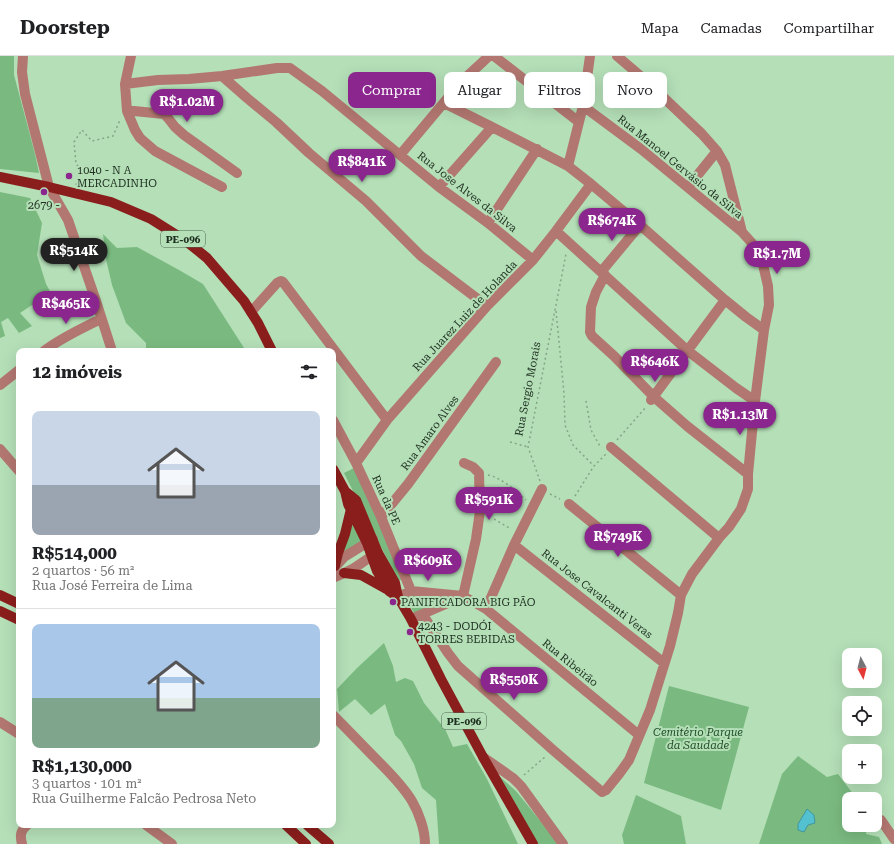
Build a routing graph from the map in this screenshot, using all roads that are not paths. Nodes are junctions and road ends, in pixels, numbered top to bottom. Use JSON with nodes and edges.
{"nodes":[{"id":1,"x":23,"y":56,"type":"edge"},
{"id":2,"x":131,"y":56,"type":"edge"},
{"id":3,"x":489,"y":56,"type":"edge"},
{"id":4,"x":494,"y":56,"type":"edge"},
{"id":5,"x":617,"y":56,"type":"edge"},
{"id":6,"x":589,"y":57,"type":"edge"},
{"id":7,"x":472,"y":72,"type":"edge"},
{"id":8,"x":587,"y":72,"type":"edge"},
{"id":9,"x":222,"y":76,"type":"junction"},
{"id":10,"x":125,"y":84,"type":"junction"},
{"id":11,"x":444,"y":103,"type":"edge"},
{"id":12,"x":454,"y":108,"type":"edge"},
{"id":13,"x":582,"y":108,"type":"edge"},
{"id":14,"x":586,"y":108,"type":"edge"},
{"id":15,"x":127,"y":111,"type":"junction"},
{"id":16,"x":579,"y":122,"type":"junction"},
{"id":17,"x":492,"y":127,"type":"junction"},
{"id":18,"x":537,"y":150,"type":"junction"},
{"id":19,"x":717,"y":151,"type":"junction"},
{"id":20,"x":400,"y":155,"type":"junction"},
{"id":21,"x":568,"y":166,"type":"junction"},
{"id":22,"x":237,"y":173,"type":"dead end"},
{"id":23,"x":0,"y":177,"type":"edge"},
{"id":24,"x":591,"y":184,"type":"junction"},
{"id":25,"x":49,"y":187,"type":"junction"},
{"id":26,"x":222,"y":187,"type":"dead end"},
{"id":27,"x":439,"y":187,"type":"junction"},
{"id":28,"x":688,"y":187,"type":"junction"},
{"id":29,"x":488,"y":223,"type":"junction"},
{"id":30,"x":640,"y":225,"type":"junction"},
{"id":31,"x":556,"y":231,"type":"junction"},
{"id":32,"x":742,"y":232,"type":"junction"},
{"id":33,"x":533,"y":260,"type":"junction"},
{"id":34,"x":603,"y":274,"type":"junction"},
{"id":35,"x":725,"y":300,"type":"junction"},
{"id":36,"x":487,"y":306,"type":"junction"},
{"id":37,"x":251,"y":312,"type":"junction"},
{"id":38,"x":101,"y":320,"type":"junction"},
{"id":39,"x":764,"y":330,"type":"junction"},
{"id":40,"x":48,"y":348,"type":"edge"},
{"id":41,"x":111,"y":348,"type":"edge"},
{"id":42,"x":270,"y":348,"type":"edge"},
{"id":43,"x":333,"y":348,"type":"edge"},
{"id":44,"x":688,"y":351,"type":"junction"},
{"id":45,"x":336,"y":352,"type":"edge"},
{"id":46,"x":496,"y":362,"type":"dead end"},
{"id":47,"x":16,"y":372,"type":"edge"},
{"id":48,"x":0,"y":385,"type":"edge"},
{"id":49,"x":652,"y":399,"type":"junction"},
{"id":50,"x":755,"y":401,"type":"junction"},
{"id":51,"x":387,"y":420,"type":"junction"},
{"id":52,"x":336,"y":426,"type":"edge"},
{"id":53,"x":0,"y":449,"type":"edge"},
{"id":54,"x":608,"y":451,"type":"road end"},
{"id":55,"x":356,"y":463,"type":"junction"},
{"id":56,"x":464,"y":463,"type":"dead end"},
{"id":57,"x":16,"y":468,"type":"edge"},
{"id":58,"x":336,"y":474,"type":"edge"},
{"id":59,"x":748,"y":474,"type":"junction"},
{"id":60,"x":345,"y":490,"type":"junction"},
{"id":61,"x":542,"y":490,"type":"road end"},
{"id":62,"x":569,"y":504,"type":"road end"},
{"id":63,"x":351,"y":509,"type":"junction"},
{"id":64,"x":381,"y":517,"type":"junction"},
{"id":65,"x":720,"y":538,"type":"junction"},
{"id":66,"x":370,"y":541,"type":"junction"},
{"id":67,"x":514,"y":545,"type":"junction"},
{"id":68,"x":375,"y":554,"type":"junction"},
{"id":69,"x":336,"y":560,"type":"edge"},
{"id":70,"x":336,"y":566,"type":"edge"},
{"id":71,"x":344,"y":573,"type":"junction"},
{"id":72,"x":336,"y":577,"type":"edge"},
{"id":73,"x":389,"y":591,"type":"junction"},
{"id":74,"x":412,"y":591,"type":"junction"},
{"id":75,"x":0,"y":595,"type":"edge"},
{"id":76,"x":681,"y":595,"type":"junction"},
{"id":77,"x":463,"y":596,"type":"junction"},
{"id":78,"x":398,"y":597,"type":"junction"},
{"id":79,"x":16,"y":603,"type":"edge"},
{"id":80,"x":486,"y":609,"type":"junction"},
{"id":81,"x":0,"y":611,"type":"edge"},
{"id":82,"x":423,"y":615,"type":"junction"},
{"id":83,"x":16,"y":619,"type":"edge"},
{"id":84,"x":411,"y":620,"type":"junction"},
{"id":85,"x":664,"y":662,"type":"junction"},
{"id":86,"x":336,"y":718,"type":"edge"},
{"id":87,"x":0,"y":722,"type":"edge"},
{"id":88,"x":16,"y":732,"type":"edge"},
{"id":89,"x":639,"y":735,"type":"junction"},
{"id":90,"x":483,"y":757,"type":"junction"},
{"id":91,"x":882,"y":821,"type":"edge"},
{"id":92,"x":23,"y":828,"type":"edge"},
{"id":93,"x":150,"y":828,"type":"edge"},
{"id":94,"x":289,"y":828,"type":"edge"},
{"id":95,"x":311,"y":828,"type":"edge"},
{"id":96,"x":894,"y":839,"type":"edge"},
{"id":97,"x":22,"y":844,"type":"edge"},
{"id":98,"x":172,"y":844,"type":"edge"},
{"id":99,"x":306,"y":844,"type":"edge"},
{"id":100,"x":329,"y":844,"type":"edge"},
{"id":101,"x":425,"y":844,"type":"edge"},
{"id":102,"x":533,"y":844,"type":"edge"},
{"id":103,"x":563,"y":844,"type":"edge"}],
"edges":[{"from":1,"to":25,"type":"street"},
{"from":2,"to":10,"type":"street"},
{"from":3,"to":7,"type":"street"},
{"from":4,"to":16,"type":"street"},
{"from":5,"to":19,"type":"street"},
{"from":6,"to":8,"type":"street"},
{"from":9,"to":10,"type":"street","name":"Rua Jose Alves da Silva"},
{"from":9,"to":20,"type":"street","name":"Rua Jose Alves da Silva"},
{"from":9,"to":36,"type":"street"},
{"from":10,"to":15,"type":"street"},
{"from":11,"to":20,"type":"street"},
{"from":12,"to":17,"type":"street"},
{"from":13,"to":16,"type":"street"},
{"from":14,"to":28,"type":"street","name":"Rua Manoel Gervásio da Silva"},
{"from":15,"to":22,"type":"street"},
{"from":15,"to":26,"type":"street"},
{"from":16,"to":21,"type":"street"},
{"from":17,"to":18,"type":"street"},
{"from":17,"to":27,"type":"street"},
{"from":18,"to":21,"type":"street"},
{"from":18,"to":29,"type":"street"},
{"from":19,"to":28,"type":"street"},
{"from":19,"to":32,"type":"street"},
{"from":20,"to":27,"type":"street","name":"Rua Jose Alves da Silva"},
{"from":21,"to":24,"type":"street"},
{"from":23,"to":25,"type":"main road","number":"PE-096"},
{"from":24,"to":30,"type":"street"},
{"from":24,"to":31,"type":"street","name":"Rua Juarez Luiz de Holanda"},
{"from":25,"to":37,"type":"main road","number":"PE-096"},
{"from":25,"to":38,"type":"street"},
{"from":27,"to":29,"type":"street","name":"Rua Jose Alves da Silva"},
{"from":28,"to":32,"type":"street","name":"Rua Manoel Gervásio da Silva"},
{"from":29,"to":33,"type":"street","name":"Rua Jose Alves da Silva"},
{"from":30,"to":34,"type":"street"},
{"from":30,"to":35,"type":"street"},
{"from":31,"to":33,"type":"street","name":"Rua Juarez Luiz de Holanda"},
{"from":31,"to":34,"type":"street"},
{"from":32,"to":39,"type":"street"},
{"from":33,"to":36,"type":"street","name":"Rua Juarez Luiz de Holanda"},
{"from":34,"to":44,"type":"street"},
{"from":34,"to":49,"type":"street"},
{"from":35,"to":39,"type":"street"},
{"from":35,"to":44,"type":"street"},
{"from":36,"to":51,"type":"street","name":"Rua Juarez Luiz de Holanda"},
{"from":37,"to":42,"type":"main road","number":"PE-096"},
{"from":37,"to":43,"type":"street"},
{"from":38,"to":40,"type":"street"},
{"from":38,"to":41,"type":"street"},
{"from":39,"to":50,"type":"street"},
{"from":44,"to":49,"type":"street"},
{"from":44,"to":50,"type":"street"},
{"from":45,"to":51,"type":"street"},
{"from":46,"to":64,"type":"street","name":"Rua Amaro Alves"},
{"from":47,"to":48,"type":"street"},
{"from":49,"to":59,"type":"street"},
{"from":50,"to":59,"type":"street"},
{"from":51,"to":55,"type":"street","name":"Rua Juarez Luiz de Holanda"},
{"from":52,"to":55,"type":"street","name":"Rua da PE"},
{"from":53,"to":57,"type":"street"},
{"from":54,"to":65,"type":"street"},
{"from":55,"to":64,"type":"street","name":"Rua da PE"},
{"from":56,"to":77,"type":"street"},
{"from":58,"to":60,"type":"main road","number":"PE-096"},
{"from":59,"to":65,"type":"street"},
{"from":60,"to":63,"type":"main road","number":"PE-096"},
{"from":60,"to":66,"type":"main road","number":"PE-096"},
{"from":61,"to":67,"type":"street"},
{"from":62,"to":76,"type":"street"},
{"from":63,"to":66,"type":"main road","number":"PE-096"},
{"from":63,"to":69,"type":"main road"},
{"from":64,"to":74,"type":"street","name":"Rua da PE"},
{"from":65,"to":76,"type":"street"},
{"from":66,"to":68,"type":"main road","number":"PE-096"},
{"from":66,"to":70,"type":"street"},
{"from":67,"to":80,"type":"street"},
{"from":67,"to":85,"type":"street","name":"Rua Jose Cavalcanti Veras"},
{"from":68,"to":71,"type":"street"},
{"from":68,"to":73,"type":"main road","number":"PE-096"},
{"from":68,"to":78,"type":"main road","number":"PE-096"},
{"from":71,"to":72,"type":"street"},
{"from":71,"to":73,"type":"main road"},
{"from":73,"to":78,"type":"main road","number":"PE-096"},
{"from":74,"to":77,"type":"street"},
{"from":74,"to":78,"type":"street"},
{"from":75,"to":79,"type":"main road"},
{"from":76,"to":85,"type":"street"},
{"from":77,"to":80,"type":"street","name":"Rua Ribeirão"},
{"from":77,"to":82,"type":"street"},
{"from":78,"to":84,"type":"main road","number":"PE-096"},
{"from":80,"to":89,"type":"street","name":"Rua Ribeirão"},
{"from":81,"to":83,"type":"main road"},
{"from":82,"to":84,"type":"street"},
{"from":82,"to":89,"type":"street"},
{"from":84,"to":90,"type":"main road","number":"PE-096"},
{"from":85,"to":89,"type":"street"},
{"from":86,"to":101,"type":"street"},
{"from":87,"to":88,"type":"street"},
{"from":90,"to":102,"type":"main road","number":"PE-096"},
{"from":90,"to":103,"type":"street"},
{"from":91,"to":96,"type":"street"},
{"from":92,"to":97,"type":"street"},
{"from":93,"to":98,"type":"street"},
{"from":94,"to":99,"type":"main road"},
{"from":95,"to":100,"type":"main road"}]}
